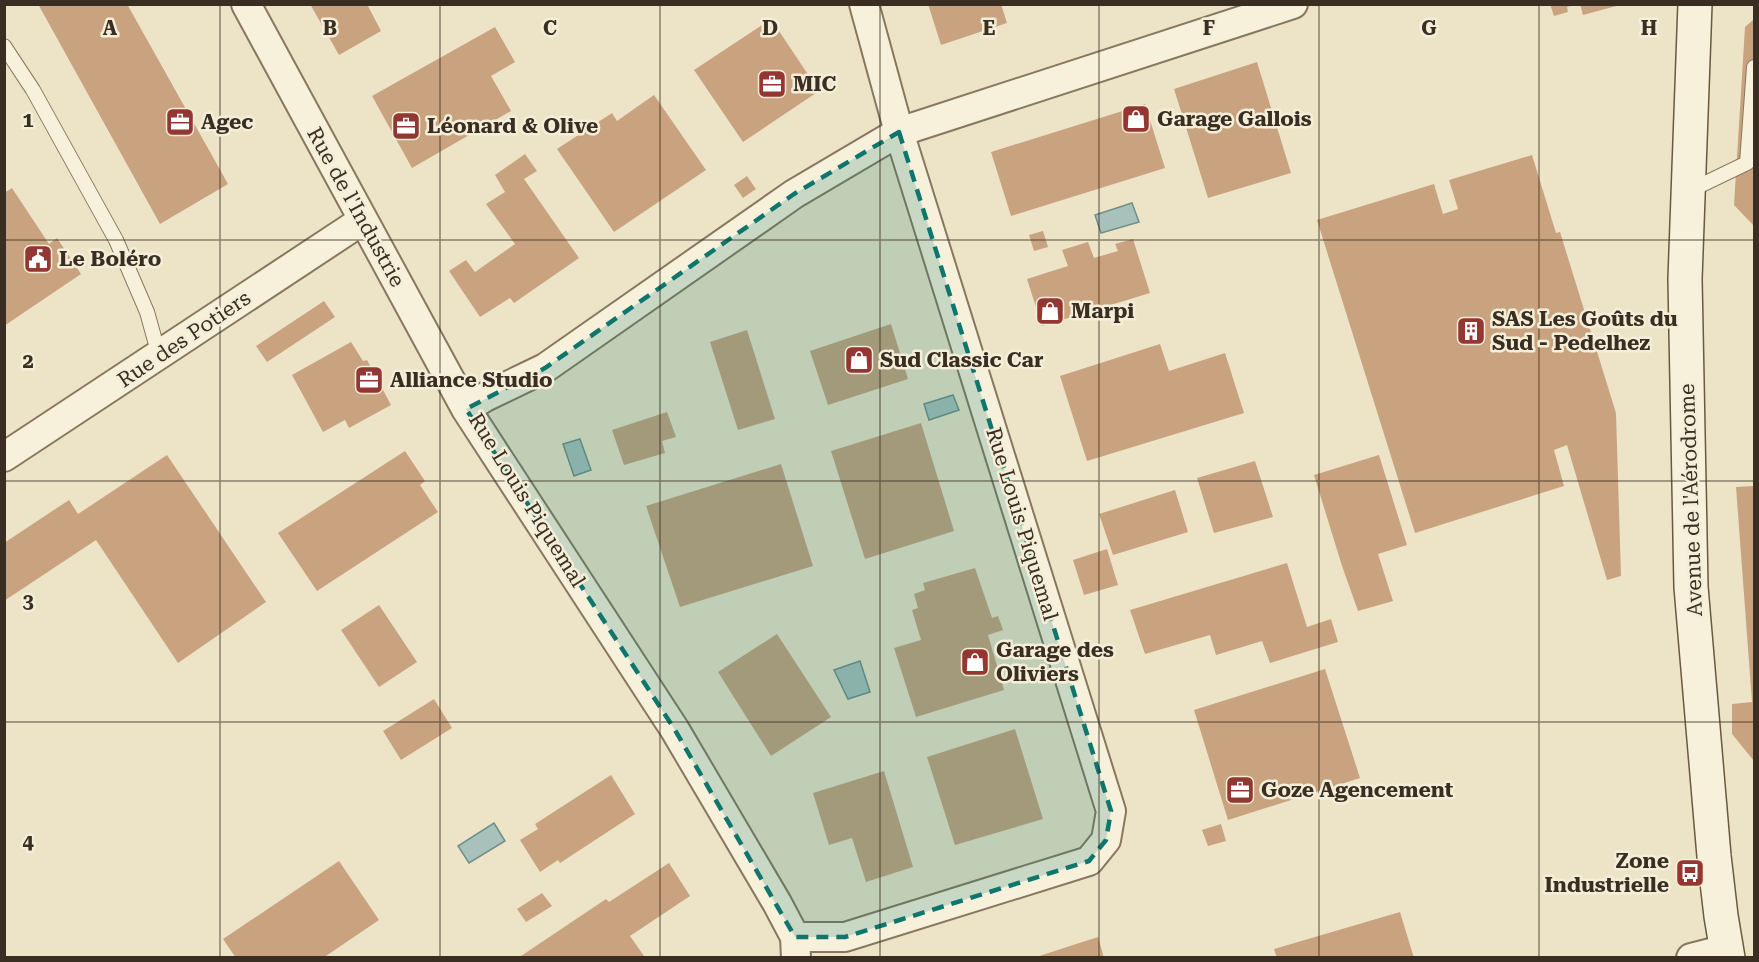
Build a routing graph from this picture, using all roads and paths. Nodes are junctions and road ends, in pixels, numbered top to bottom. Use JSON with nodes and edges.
{"nodes":[{"id":1,"x":246,"y":4,"type":"edge"},
{"id":2,"x":864,"y":4,"type":"edge"},
{"id":3,"x":1293,"y":4,"type":"edge"},
{"id":4,"x":1695,"y":4,"type":"edge"},
{"id":5,"x":4,"y":46,"type":"edge"},
{"id":6,"x":1755,"y":67,"type":"edge"},
{"id":7,"x":899,"y":132,"type":"junction"},
{"id":8,"x":1687,"y":192,"type":"junction"},
{"id":9,"x":363,"y":220,"type":"junction"},
{"id":10,"x":159,"y":355,"type":"junction"},
{"id":11,"x":466,"y":409,"type":"junction"},
{"id":12,"x":4,"y":458,"type":"edge"},
{"id":13,"x":796,"y":947,"type":"edge"},
{"id":14,"x":1727,"y":953,"type":"edge"},
{"id":15,"x":1691,"y":957,"type":"edge"}],
"edges":[{"from":1,"to":9,"type":"street","name":"Rue de l'Industrie"},
{"from":2,"to":7,"type":"street"},
{"from":3,"to":7,"type":"street","name":"Rue Louis Piquemal"},
{"from":4,"to":8,"type":"main road","name":"Avenue de l'Aérodrome"},
{"from":5,"to":10,"type":"lane"},
{"from":6,"to":8,"type":"lane"},
{"from":7,"to":11,"type":"street","name":"Rue Louis Piquemal"},
{"from":7,"to":13,"type":"street","name":"Rue Louis Piquemal"},
{"from":8,"to":14,"type":"main road","name":"Avenue de l'Aérodrome"},
{"from":9,"to":10,"type":"street","name":"Rue des Potiers"},
{"from":9,"to":11,"type":"street","name":"Rue de l'Industrie"},
{"from":10,"to":12,"type":"street","name":"Rue des Potiers"},
{"from":11,"to":13,"type":"street","name":"Rue Louis Piquemal"},
{"from":14,"to":15,"type":"street"}]}
